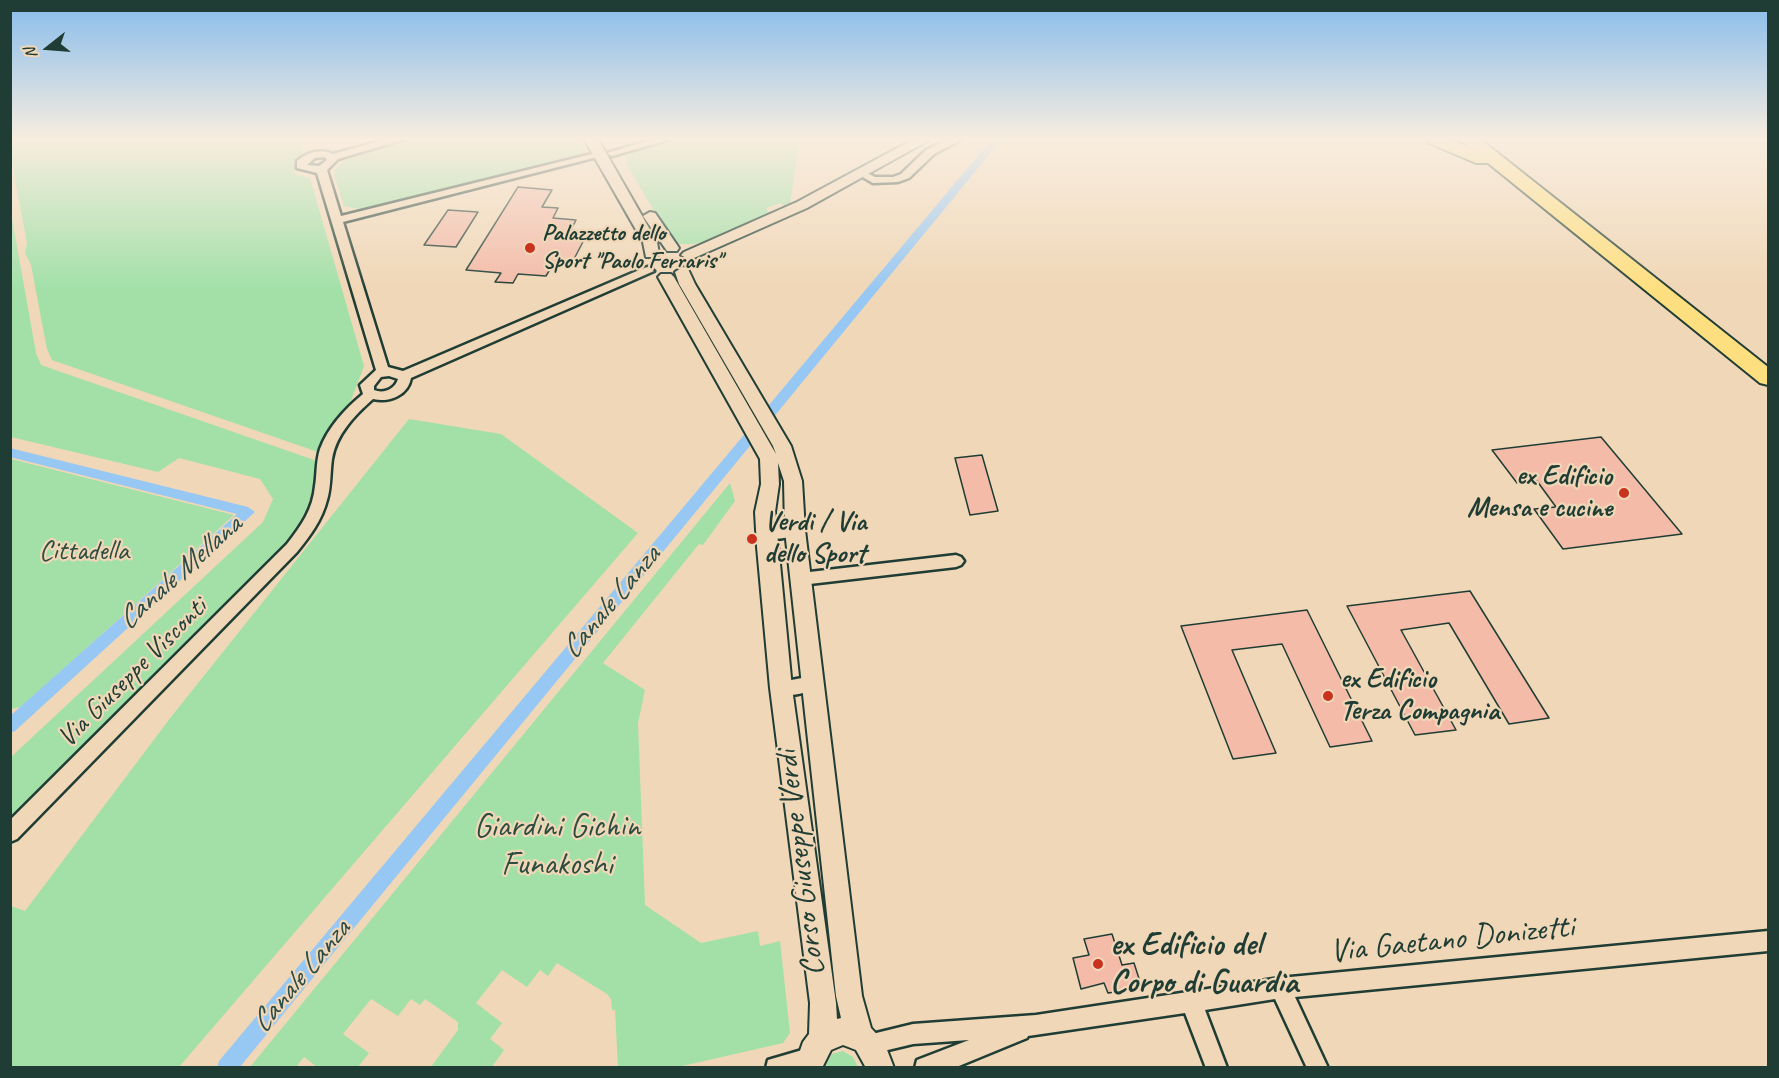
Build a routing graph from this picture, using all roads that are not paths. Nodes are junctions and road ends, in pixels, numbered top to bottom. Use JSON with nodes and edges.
{"nodes":[{"id":1,"x":328,"y":189,"type":"edge"},
{"id":2,"x":462,"y":189,"type":"edge"},
{"id":3,"x":624,"y":189,"type":"edge"},
{"id":4,"x":630,"y":189,"type":"edge"},
{"id":5,"x":831,"y":189,"type":"edge"},
{"id":6,"x":1522,"y":189,"type":"edge"},
{"id":7,"x":1532,"y":189,"type":"edge"},
{"id":8,"x":1540,"y":189,"type":"edge"},
{"id":9,"x":337,"y":220,"type":"junction"},
{"id":10,"x":1595,"y":240,"type":"junction"},
{"id":11,"x":672,"y":248,"type":"junction"},
{"id":12,"x":651,"y":254,"type":"junction"},
{"id":13,"x":689,"y":255,"type":"junction"},
{"id":14,"x":648,"y":271,"type":"junction"},
{"id":15,"x":683,"y":272,"type":"junction"},
{"id":16,"x":666,"y":276,"type":"junction"},
{"id":17,"x":383,"y":372,"type":"junction"},
{"id":18,"x":404,"y":376,"type":"junction"},
{"id":19,"x":1768,"y":378,"type":"edge"},
{"id":20,"x":371,"y":394,"type":"junction"},
{"id":21,"x":753,"y":412,"type":"junction"},
{"id":22,"x":767,"y":438,"type":"junction"},
{"id":23,"x":795,"y":530,"type":"junction"},
{"id":24,"x":766,"y":533,"type":"junction"},
{"id":25,"x":956,"y":561,"type":"dead end"},
{"id":26,"x":801,"y":579,"type":"junction"},
{"id":27,"x":813,"y":683,"type":"junction"},
{"id":28,"x":781,"y":688,"type":"junction"},
{"id":29,"x":10,"y":833,"type":"edge"},
{"id":30,"x":1768,"y":941,"type":"edge"},
{"id":31,"x":1280,"y":988,"type":"junction"},
{"id":32,"x":1191,"y":1001,"type":"junction"},
{"id":33,"x":1036,"y":1025,"type":"junction"},
{"id":34,"x":870,"y":1048,"type":"edge"},
{"id":35,"x":813,"y":1055,"type":"edge"},
{"id":36,"x":776,"y":1068,"type":"edge"},
{"id":37,"x":925,"y":1068,"type":"edge"},
{"id":38,"x":1217,"y":1068,"type":"edge"},
{"id":39,"x":1318,"y":1068,"type":"edge"}],
"edges":[{"from":1,"to":9,"type":"street"},
{"from":2,"to":9,"type":"street"},
{"from":3,"to":12,"type":"street"},
{"from":4,"to":11,"type":"street"},
{"from":5,"to":13,"type":"street"},
{"from":6,"to":10,"type":"highway"},
{"from":7,"to":10,"type":"highway"},
{"from":8,"to":10,"type":"highway"},
{"from":9,"to":17,"type":"street"},
{"from":10,"to":19,"type":"highway"},
{"from":11,"to":12,"type":"street"},
{"from":11,"to":13,"type":"street"},
{"from":12,"to":14,"type":"street"},
{"from":13,"to":15,"type":"street"},
{"from":14,"to":16,"type":"street"},
{"from":14,"to":18,"type":"street"},
{"from":15,"to":16,"type":"street"},
{"from":15,"to":21,"type":"street"},
{"from":16,"to":21,"type":"street"},
{"from":17,"to":18,"type":"street"},
{"from":17,"to":20,"type":"street","name":"Via Giuseppe Visconti"},
{"from":18,"to":20,"type":"street"},
{"from":20,"to":29,"type":"street","name":"Via Giuseppe Visconti"},
{"from":21,"to":22,"type":"street"},
{"from":22,"to":23,"type":"street","name":"Corso Giuseppe Verdi"},
{"from":22,"to":24,"type":"street","name":"Corso Giuseppe Verdi"},
{"from":23,"to":24,"type":"street"},
{"from":23,"to":26,"type":"street","name":"Corso Giuseppe Verdi"},
{"from":24,"to":28,"type":"street","name":"Corso Giuseppe Verdi"},
{"from":25,"to":26,"type":"street"},
{"from":26,"to":27,"type":"street","name":"Corso Giuseppe Verdi"},
{"from":27,"to":28,"type":"street"},
{"from":27,"to":34,"type":"street","name":"Corso Giuseppe Verdi"},
{"from":28,"to":35,"type":"street","name":"Corso Giuseppe Verdi"},
{"from":30,"to":31,"type":"street","name":"Via Gaetano Donizetti"},
{"from":31,"to":32,"type":"street","name":"Via Gaetano Donizetti"},
{"from":31,"to":39,"type":"street"},
{"from":32,"to":33,"type":"street","name":"Via Gaetano Donizetti"},
{"from":32,"to":38,"type":"street"},
{"from":33,"to":34,"type":"street","name":"Via Gaetano Donizetti"},
{"from":33,"to":37,"type":"street","name":"Via Gaetano Donizetti"},
{"from":34,"to":35,"type":"street"},
{"from":35,"to":36,"type":"street"}]}
